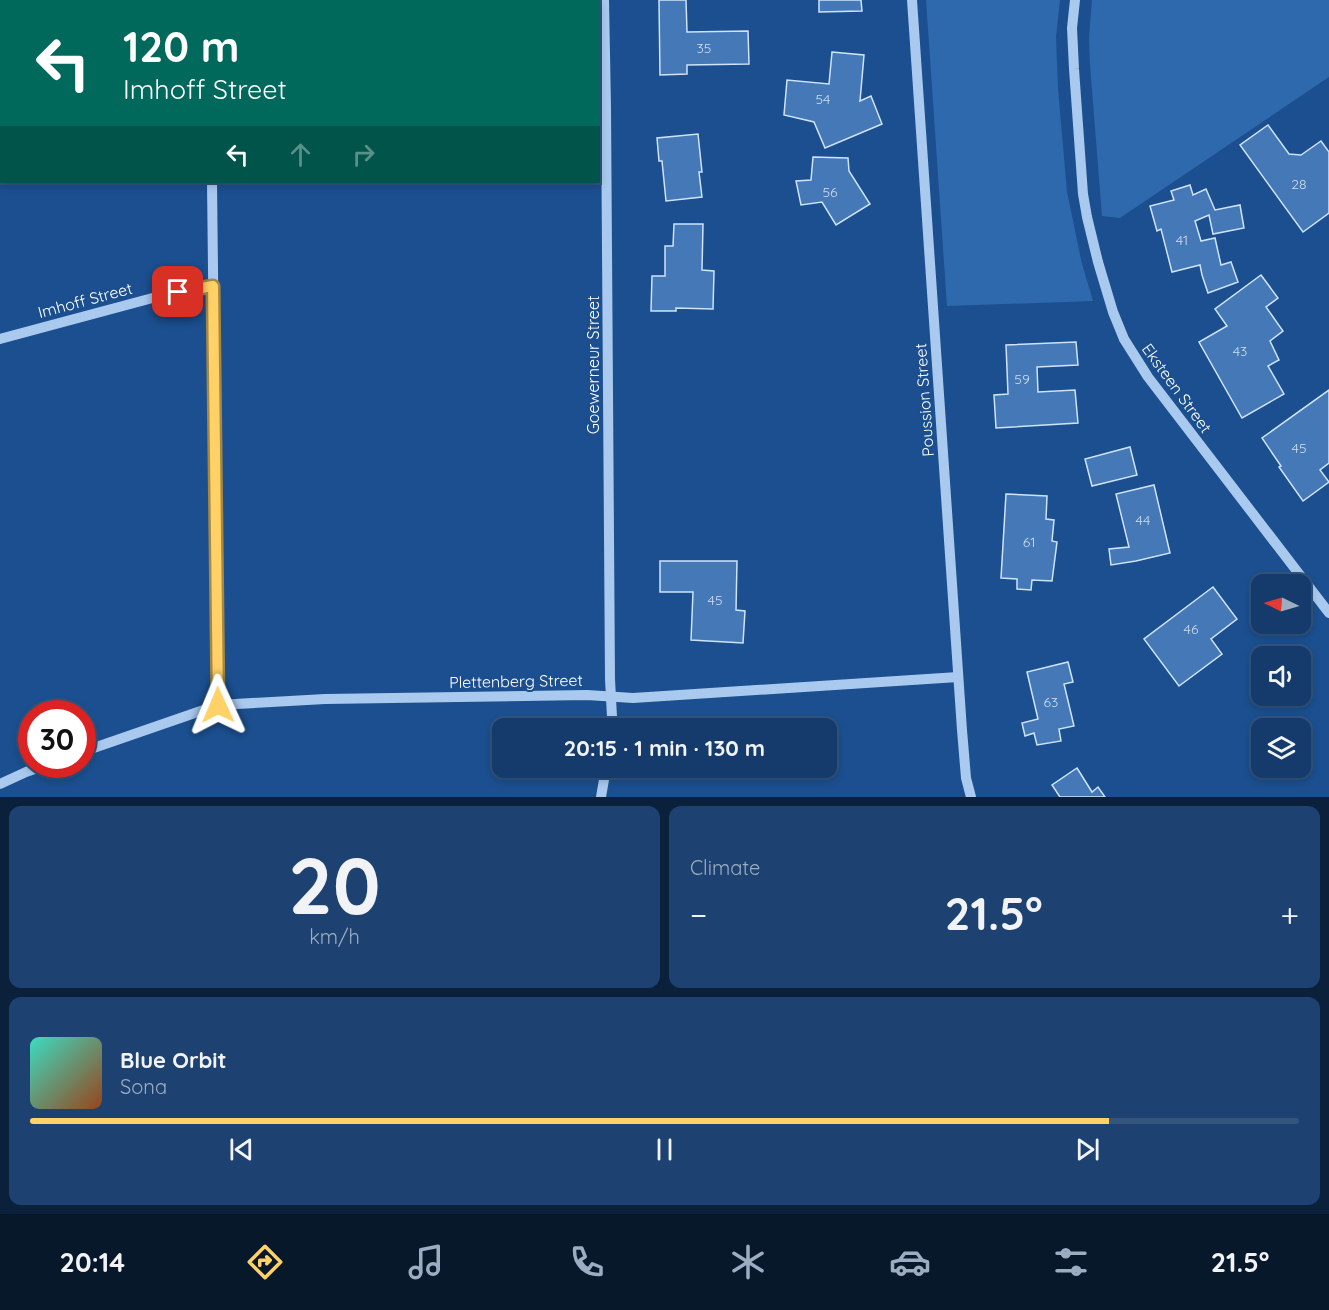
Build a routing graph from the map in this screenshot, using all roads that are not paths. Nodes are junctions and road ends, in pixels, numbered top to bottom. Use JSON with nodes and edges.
{"nodes":[{"id":1,"x":604,"y":0,"type":"edge"},
{"id":2,"x":912,"y":0,"type":"edge"},
{"id":3,"x":1076,"y":0,"type":"edge"},
{"id":4,"x":212,"y":183,"type":"edge"},
{"id":5,"x":213,"y":286,"type":"junction"},
{"id":6,"x":0,"y":339,"type":"edge"},
{"id":7,"x":1329,"y":613,"type":"edge"},
{"id":8,"x":958,"y":677,"type":"junction"},
{"id":9,"x":611,"y":696,"type":"junction"},
{"id":10,"x":218,"y":705,"type":"junction"},
{"id":11,"x":612,"y":718,"type":"edge"},
{"id":12,"x":96,"y":747,"type":"edge"},
{"id":13,"x":18,"y":776,"type":"edge"},
{"id":14,"x":604,"y":778,"type":"edge"},
{"id":15,"x":0,"y":784,"type":"edge"},
{"id":16,"x":601,"y":797,"type":"edge"},
{"id":17,"x":971,"y":797,"type":"edge"}],
"edges":[{"from":1,"to":9,"type":"street","name":"Goewerneur Street"},
{"from":2,"to":8,"type":"street","name":"Poussion Street"},
{"from":3,"to":7,"type":"street","name":"Eksteen Street"},
{"from":4,"to":5,"type":"street"},
{"from":5,"to":6,"type":"street","name":"Imhoff Street"},
{"from":5,"to":10,"type":"street"},
{"from":8,"to":9,"type":"street","name":"Plettenberg Street"},
{"from":8,"to":17,"type":"street","name":"Poussion Street"},
{"from":9,"to":10,"type":"street","name":"Plettenberg Street"},
{"from":9,"to":11,"type":"street","name":"Goewerneur Street"},
{"from":10,"to":12,"type":"street","name":"Plettenberg Street"},
{"from":13,"to":15,"type":"street"},
{"from":14,"to":16,"type":"street"}]}
